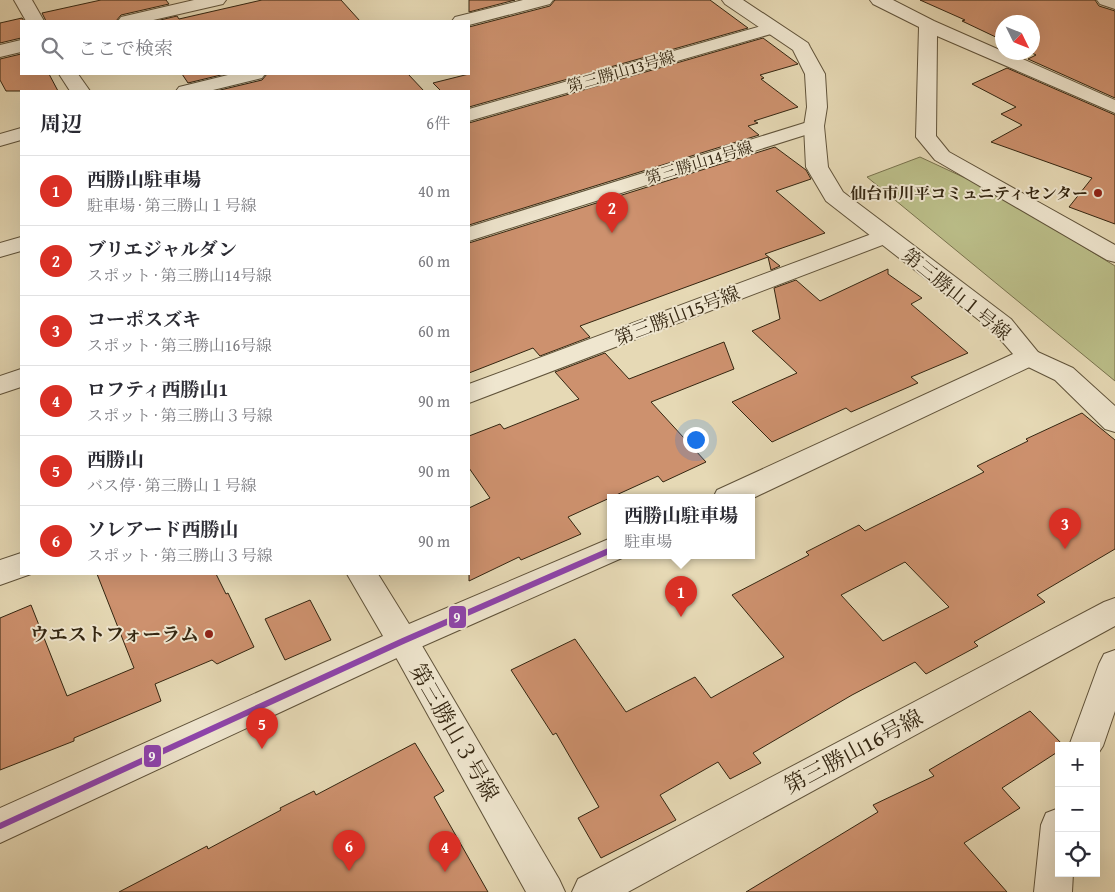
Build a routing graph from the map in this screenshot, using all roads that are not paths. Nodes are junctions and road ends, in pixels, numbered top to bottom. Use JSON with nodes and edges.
{"nodes":[{"id":1,"x":23,"y":0,"type":"edge"},
{"id":2,"x":217,"y":0,"type":"edge"},
{"id":3,"x":544,"y":0,"type":"edge"},
{"id":4,"x":731,"y":0,"type":"edge"},
{"id":5,"x":879,"y":0,"type":"edge"},
{"id":6,"x":1106,"y":0,"type":"edge"},
{"id":7,"x":1115,"y":4,"type":"edge"},
{"id":8,"x":34,"y":20,"type":"edge"},
{"id":9,"x":131,"y":20,"type":"edge"},
{"id":10,"x":465,"y":20,"type":"edge"},
{"id":11,"x":928,"y":25,"type":"junction"},
{"id":12,"x":772,"y":28,"type":"junction"},
{"id":13,"x":20,"y":46,"type":"edge"},
{"id":14,"x":0,"y":51,"type":"edge"},
{"id":15,"x":69,"y":75,"type":"edge"},
{"id":16,"x":251,"y":75,"type":"edge"},
{"id":17,"x":79,"y":90,"type":"edge"},
{"id":18,"x":190,"y":90,"type":"edge"},
{"id":19,"x":1115,"y":107,"type":"edge"},
{"id":20,"x":470,"y":115,"type":"edge"},
{"id":21,"x":814,"y":126,"type":"junction"},
{"id":22,"x":20,"y":134,"type":"edge"},
{"id":23,"x":0,"y":140,"type":"edge"},
{"id":24,"x":470,"y":234,"type":"edge"},
{"id":25,"x":885,"y":236,"type":"junction"},
{"id":26,"x":20,"y":244,"type":"edge"},
{"id":27,"x":0,"y":250,"type":"edge"},
{"id":28,"x":1115,"y":255,"type":"edge"},
{"id":29,"x":1029,"y":357,"type":"junction"},
{"id":30,"x":20,"y":378,"type":"edge"},
{"id":31,"x":0,"y":385,"type":"edge"},
{"id":32,"x":470,"y":394,"type":"edge"},
{"id":33,"x":1115,"y":422,"type":"edge"},
{"id":34,"x":737,"y":494,"type":"edge"},
{"id":35,"x":607,"y":552,"type":"edge"},
{"id":36,"x":20,"y":565,"type":"edge"},
{"id":37,"x":0,"y":573,"type":"edge"},
{"id":38,"x":363,"y":575,"type":"edge"},
{"id":39,"x":1115,"y":611,"type":"edge"},
{"id":40,"x":403,"y":641,"type":"junction"},
{"id":41,"x":1115,"y":664,"type":"edge"},
{"id":42,"x":1087,"y":742,"type":"edge"},
{"id":43,"x":0,"y":826,"type":"edge"},
{"id":44,"x":1058,"y":832,"type":"edge"},
{"id":45,"x":546,"y":892,"type":"edge"},
{"id":46,"x":591,"y":892,"type":"edge"},
{"id":47,"x":1053,"y":892,"type":"edge"}],
"edges":[{"from":1,"to":8,"type":"street"},
{"from":2,"to":9,"type":"street"},
{"from":3,"to":10,"type":"street"},
{"from":4,"to":12,"type":"street","name":"第三勝山１号線"},
{"from":5,"to":11,"type":"street"},
{"from":6,"to":7,"type":"street"},
{"from":11,"to":19,"type":"street"},
{"from":11,"to":28,"type":"street"},
{"from":12,"to":20,"type":"street","name":"第三勝山13号線"},
{"from":12,"to":21,"type":"street","name":"第三勝山１号線"},
{"from":13,"to":14,"type":"street"},
{"from":15,"to":17,"type":"street"},
{"from":16,"to":18,"type":"street"},
{"from":21,"to":24,"type":"street","name":"第三勝山14号線"},
{"from":21,"to":25,"type":"street","name":"第三勝山１号線"},
{"from":22,"to":23,"type":"street"},
{"from":25,"to":29,"type":"street","name":"第三勝山１号線"},
{"from":25,"to":32,"type":"street","name":"第三勝山15号線"},
{"from":26,"to":27,"type":"street"},
{"from":29,"to":33,"type":"street"},
{"from":29,"to":34,"type":"street","name":"第三勝山１号線"},
{"from":30,"to":31,"type":"street"},
{"from":35,"to":40,"type":"street"},
{"from":36,"to":37,"type":"street"},
{"from":38,"to":40,"type":"street","name":"第三勝山３号線"},
{"from":39,"to":46,"type":"street","name":"第三勝山16号線"},
{"from":40,"to":43,"type":"street"},
{"from":40,"to":45,"type":"street","name":"第三勝山３号線"},
{"from":41,"to":42,"type":"street"},
{"from":44,"to":47,"type":"street"}]}
